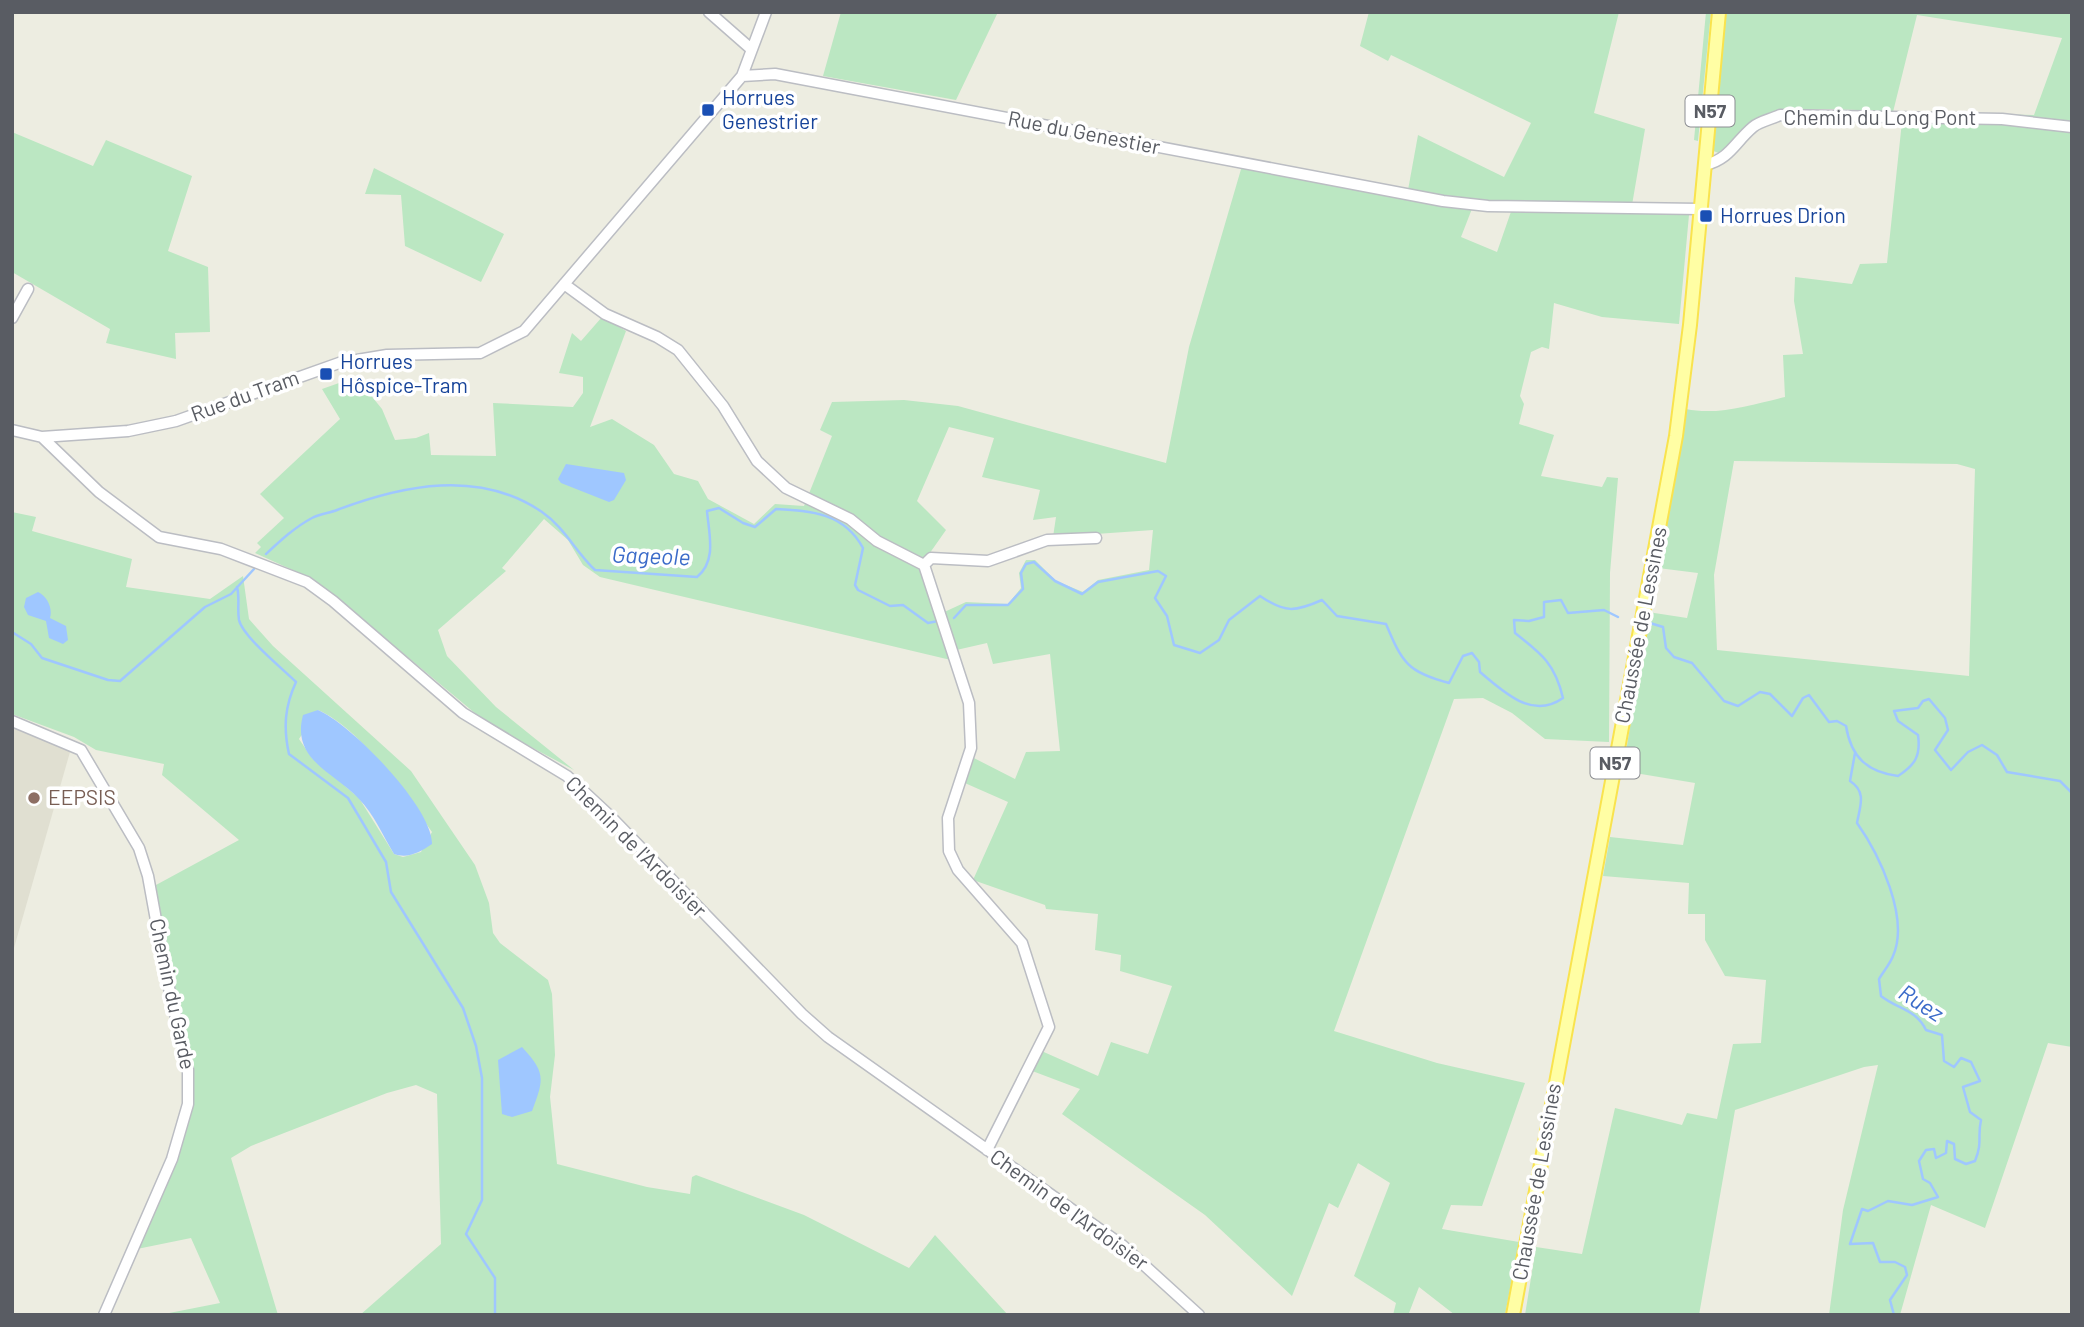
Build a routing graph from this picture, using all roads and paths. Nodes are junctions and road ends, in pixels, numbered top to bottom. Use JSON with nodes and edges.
{"nodes":[{"id":1,"x":709,"y":12,"type":"edge"},
{"id":2,"x":766,"y":12,"type":"edge"},
{"id":3,"x":1719,"y":12,"type":"edge"},
{"id":4,"x":750,"y":48,"type":"junction"},
{"id":5,"x":742,"y":76,"type":"junction"},
{"id":6,"x":2072,"y":127,"type":"edge"},
{"id":7,"x":1705,"y":165,"type":"junction"},
{"id":8,"x":1700,"y":209,"type":"junction"},
{"id":9,"x":564,"y":284,"type":"junction"},
{"id":10,"x":28,"y":289,"type":"dead end"},
{"id":11,"x":12,"y":318,"type":"edge"},
{"id":12,"x":12,"y":430,"type":"edge"},
{"id":13,"x":42,"y":437,"type":"junction"},
{"id":14,"x":1096,"y":538,"type":"dead end"},
{"id":15,"x":924,"y":565,"type":"junction"},
{"id":16,"x":12,"y":721,"type":"edge"},
{"id":17,"x":987,"y":1150,"type":"junction"},
{"id":18,"x":104,"y":1315,"type":"edge"},
{"id":19,"x":1199,"y":1315,"type":"edge"},
{"id":20,"x":1513,"y":1315,"type":"edge"}],
"edges":[{"from":1,"to":4,"type":"street"},
{"from":2,"to":4,"type":"street"},
{"from":3,"to":7,"type":"main road","name":"Chaussée de Lessines","number":"N57"},
{"from":4,"to":5,"type":"street"},
{"from":5,"to":8,"type":"street","name":"Rue du Genestier"},
{"from":5,"to":9,"type":"street"},
{"from":6,"to":7,"type":"street","name":"Chemin du Long Pont"},
{"from":7,"to":8,"type":"main road","name":"Chaussée de Lessines","number":"N57"},
{"from":8,"to":20,"type":"main road","name":"Chaussée de Lessines","number":"N57"},
{"from":9,"to":13,"type":"street","name":"Rue du Tram"},
{"from":9,"to":15,"type":"street"},
{"from":10,"to":11,"type":"street"},
{"from":12,"to":13,"type":"street","name":"Rue du Tram"},
{"from":13,"to":17,"type":"street","name":"Chemin de l'Ardoisier"},
{"from":14,"to":15,"type":"street"},
{"from":15,"to":17,"type":"street"},
{"from":16,"to":18,"type":"street","name":"Chemin du Garde"},
{"from":17,"to":19,"type":"street","name":"Chemin de l'Ardoisier"}]}
